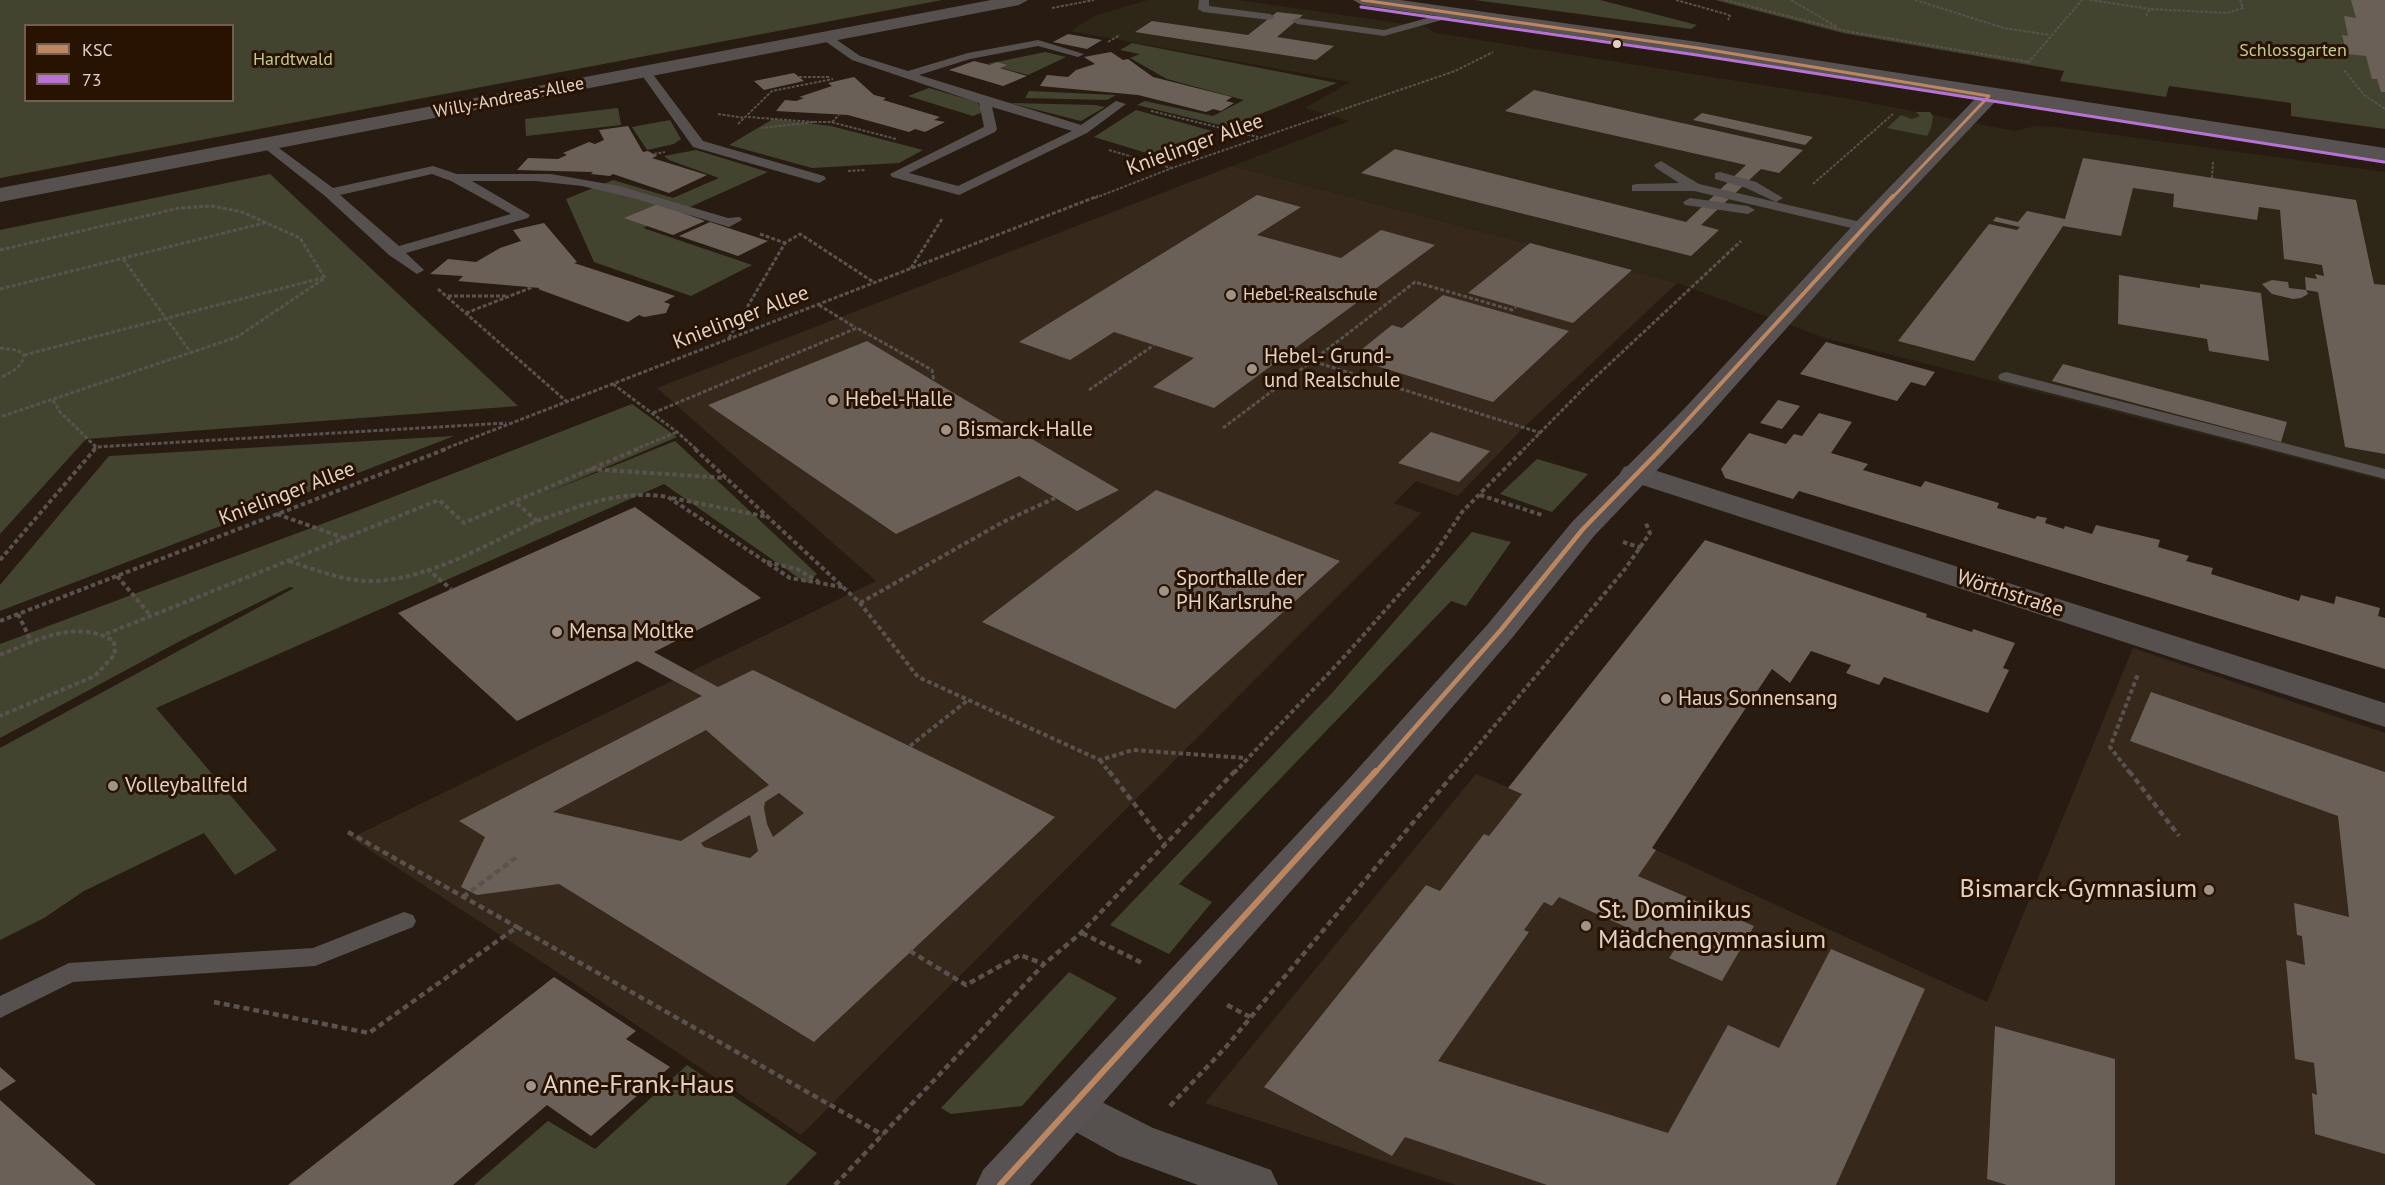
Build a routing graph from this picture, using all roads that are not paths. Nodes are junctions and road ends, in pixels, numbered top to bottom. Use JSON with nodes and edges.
{"nodes":[{"id":1,"x":1019,"y":0,"type":"edge"},
{"id":2,"x":1204,"y":0,"type":"edge"},
{"id":3,"x":1362,"y":0,"type":"edge"},
{"id":4,"x":1456,"y":13,"type":"junction"},
{"id":5,"x":1269,"y":17,"type":"dead end"},
{"id":6,"x":1297,"y":21,"type":"dead end"},
{"id":7,"x":826,"y":37,"type":"junction"},
{"id":8,"x":1078,"y":54,"type":"dead end"},
{"id":9,"x":645,"y":71,"type":"junction"},
{"id":10,"x":908,"y":75,"type":"junction"},
{"id":11,"x":1989,"y":96,"type":"junction"},
{"id":12,"x":985,"y":101,"type":"junction"},
{"id":13,"x":1120,"y":104,"type":"dead end"},
{"id":14,"x":1083,"y":130,"type":"junction"},
{"id":15,"x":2286,"y":138,"type":"junction"},
{"id":16,"x":2385,"y":142,"type":"edge"},
{"id":17,"x":268,"y":144,"type":"junction"},
{"id":18,"x":2385,"y":155,"type":"edge"},
{"id":19,"x":1661,"y":165,"type":"dead end"},
{"id":20,"x":1720,"y":176,"type":"dead end"},
{"id":21,"x":456,"y":178,"type":"junction"},
{"id":22,"x":819,"y":179,"type":"dead end"},
{"id":23,"x":1694,"y":187,"type":"junction"},
{"id":24,"x":1637,"y":188,"type":"dead end"},
{"id":25,"x":330,"y":193,"type":"junction"},
{"id":26,"x":0,"y":195,"type":"edge"},
{"id":27,"x":1690,"y":202,"type":"dead end"},
{"id":28,"x":1787,"y":207,"type":"junction"},
{"id":29,"x":735,"y":220,"type":"dead end"},
{"id":30,"x":1864,"y":227,"type":"junction"},
{"id":31,"x":394,"y":252,"type":"junction"},
{"id":32,"x":417,"y":270,"type":"road end"},
{"id":33,"x":2006,"y":378,"type":"dead end"},
{"id":34,"x":1635,"y":473,"type":"junction"},
{"id":35,"x":2385,"y":474,"type":"edge"},
{"id":36,"x":2385,"y":715,"type":"edge"},
{"id":37,"x":404,"y":921,"type":"dead end"},
{"id":38,"x":0,"y":1008,"type":"edge"},
{"id":39,"x":1070,"y":1107,"type":"junction"},
{"id":40,"x":1000,"y":1185,"type":"edge"},
{"id":41,"x":1254,"y":1185,"type":"edge"}],
"edges":[{"from":1,"to":7,"type":"street","name":"Willy-Andreas-Allee"},
{"from":2,"to":5,"type":"lane"},
{"from":3,"to":4,"type":"main road"},
{"from":4,"to":6,"type":"lane"},
{"from":4,"to":11,"type":"main road"},
{"from":7,"to":9,"type":"street","name":"Willy-Andreas-Allee"},
{"from":7,"to":10,"type":"lane"},
{"from":8,"to":10,"type":"lane"},
{"from":9,"to":17,"type":"street","name":"Willy-Andreas-Allee"},
{"from":9,"to":22,"type":"lane"},
{"from":10,"to":12,"type":"lane"},
{"from":11,"to":15,"type":"main road"},
{"from":11,"to":30,"type":"main road"},
{"from":12,"to":14,"type":"lane"},
{"from":12,"to":14,"type":"lane"},
{"from":13,"to":14,"type":"lane"},
{"from":15,"to":16,"type":"main road"},
{"from":15,"to":18,"type":"main road"},
{"from":17,"to":25,"type":"lane"},
{"from":17,"to":26,"type":"street","name":"Willy-Andreas-Allee"},
{"from":19,"to":23,"type":"lane"},
{"from":20,"to":28,"type":"lane"},
{"from":21,"to":25,"type":"lane"},
{"from":21,"to":29,"type":"lane"},
{"from":21,"to":31,"type":"lane"},
{"from":23,"to":24,"type":"lane"},
{"from":23,"to":28,"type":"lane"},
{"from":25,"to":31,"type":"lane"},
{"from":27,"to":28,"type":"lane"},
{"from":28,"to":30,"type":"lane"},
{"from":30,"to":34,"type":"main road"},
{"from":31,"to":32,"type":"lane"},
{"from":33,"to":35,"type":"lane"},
{"from":34,"to":36,"type":"street","name":"Wörthstraße"},
{"from":34,"to":39,"type":"main road"},
{"from":37,"to":38,"type":"lane"},
{"from":39,"to":40,"type":"main road"},
{"from":39,"to":41,"type":"street"}]}
